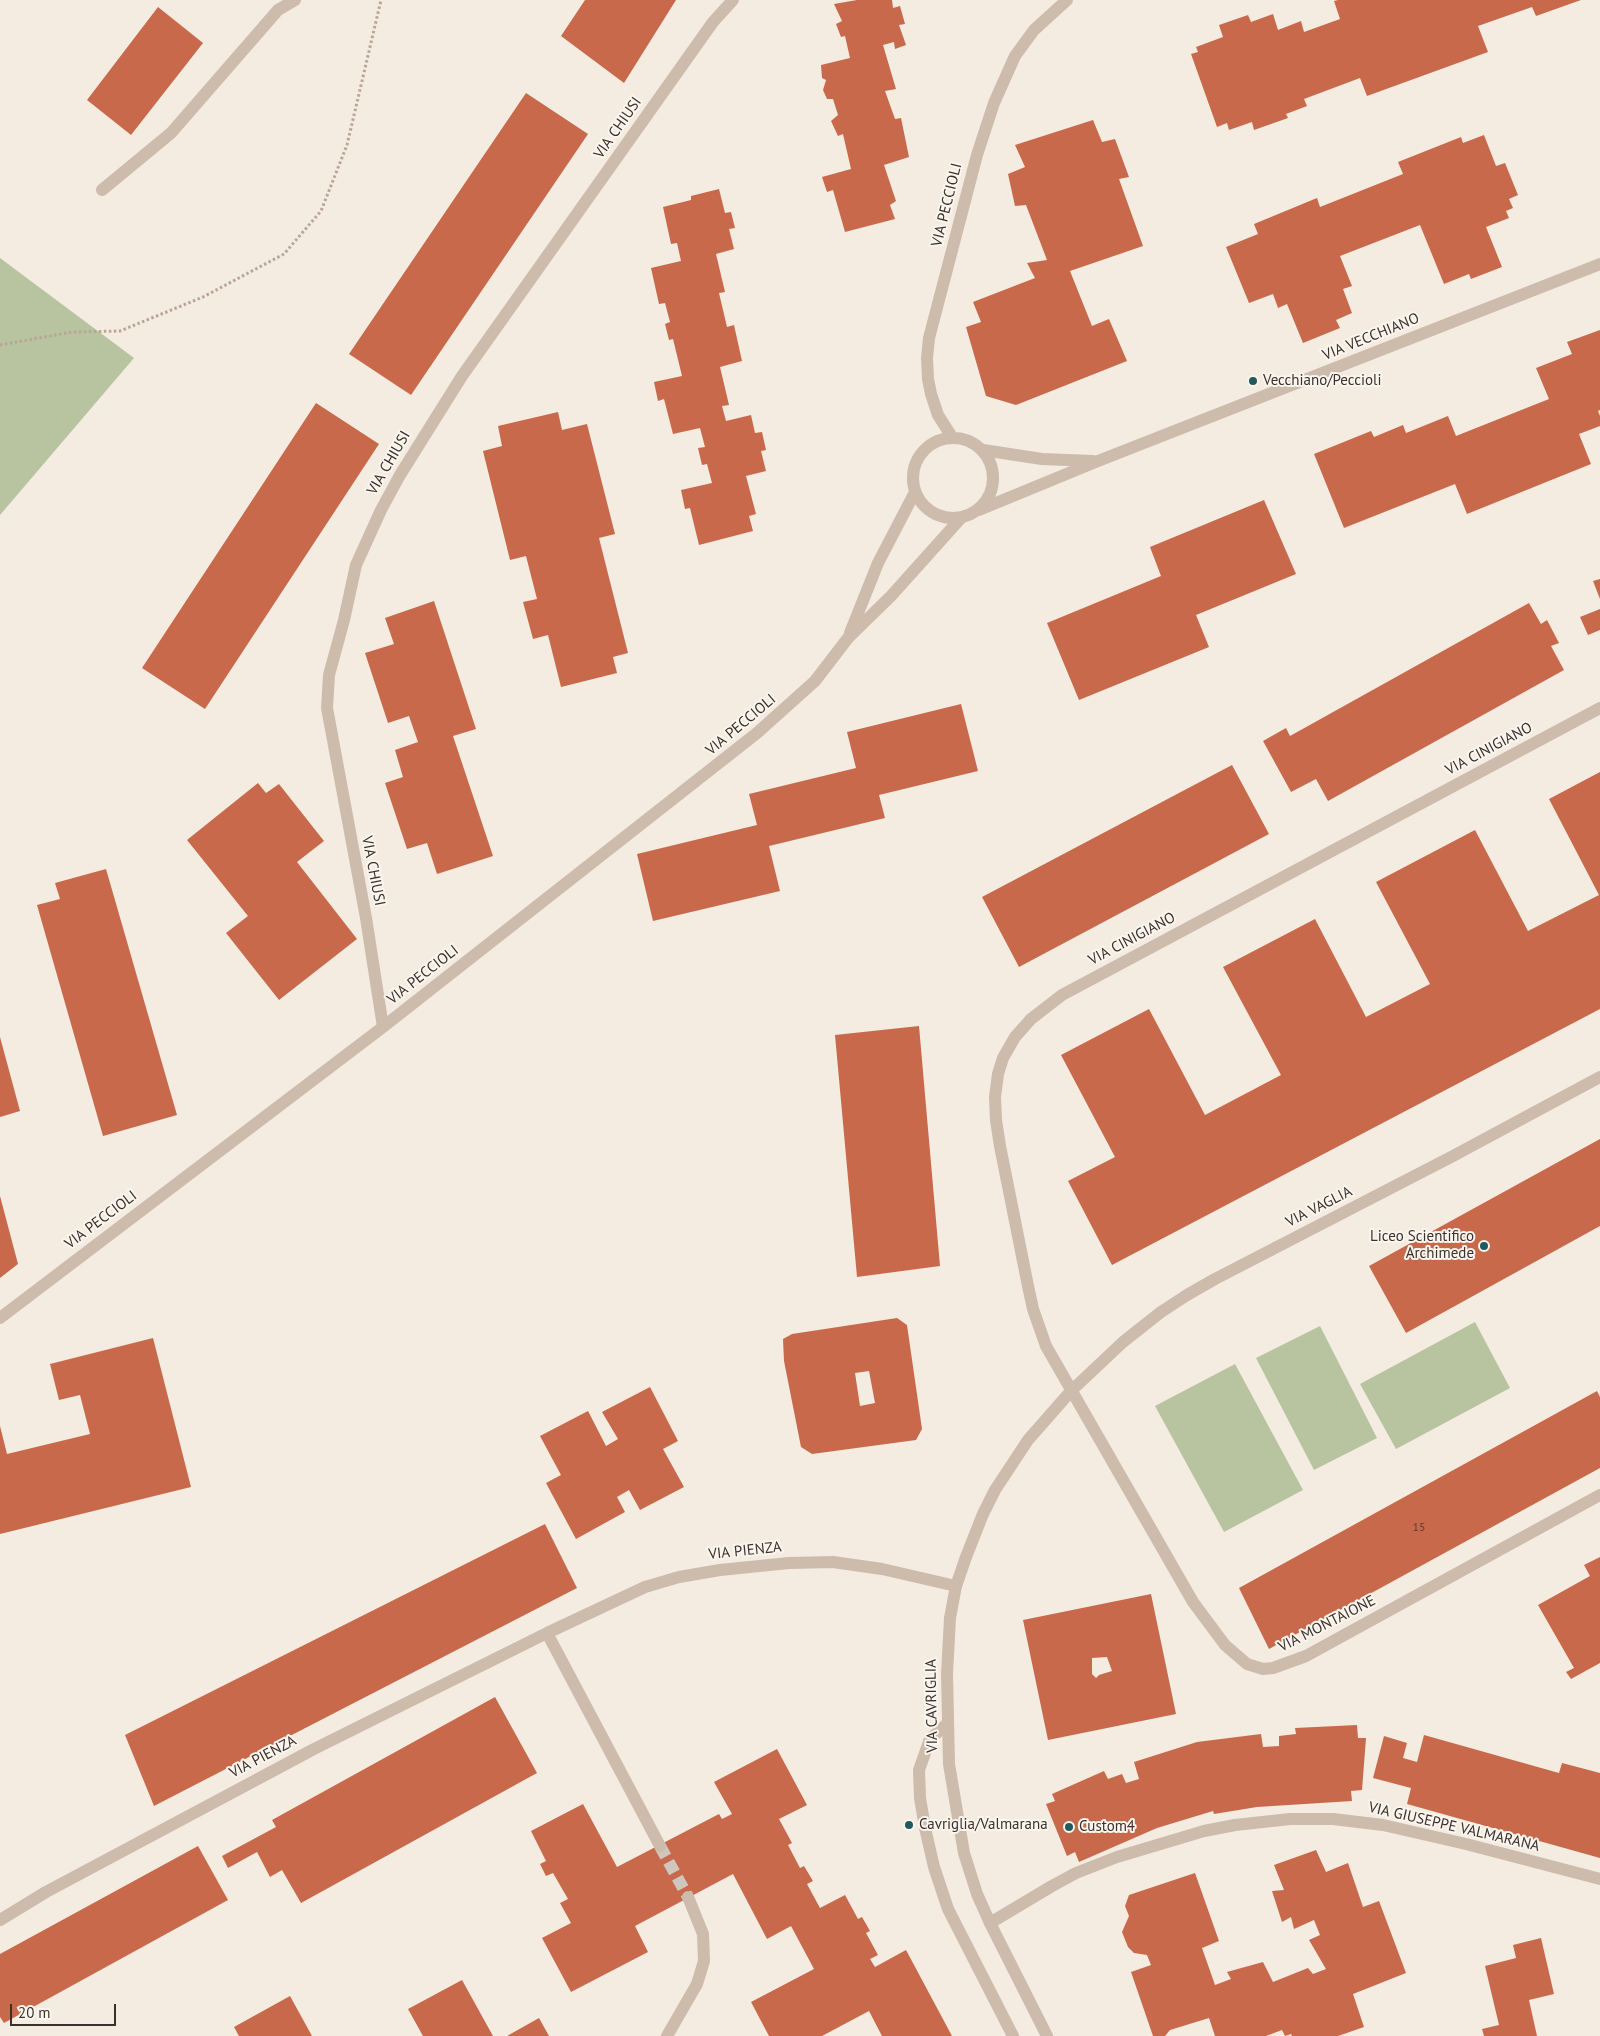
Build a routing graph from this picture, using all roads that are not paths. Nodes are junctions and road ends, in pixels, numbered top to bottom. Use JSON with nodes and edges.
{"nodes":[{"id":1,"x":295,"y":0,"type":"edge"},
{"id":2,"x":733,"y":0,"type":"edge"},
{"id":3,"x":1067,"y":0,"type":"edge"},
{"id":4,"x":102,"y":190,"type":"dead end"},
{"id":5,"x":1600,"y":264,"type":"edge"},
{"id":6,"x":952,"y":437,"type":"junction"},
{"id":7,"x":983,"y":450,"type":"junction"},
{"id":8,"x":1098,"y":461,"type":"junction"},
{"id":9,"x":915,"y":492,"type":"junction"},
{"id":10,"x":979,"y":510,"type":"junction"},
{"id":11,"x":961,"y":518,"type":"junction"},
{"id":12,"x":848,"y":638,"type":"junction"},
{"id":13,"x":1600,"y":708,"type":"edge"},
{"id":14,"x":383,"y":1027,"type":"junction"},
{"id":15,"x":1600,"y":1077,"type":"edge"},
{"id":16,"x":0,"y":1318,"type":"edge"},
{"id":17,"x":1071,"y":1391,"type":"junction"},
{"id":18,"x":1600,"y":1495,"type":"edge"},
{"id":19,"x":956,"y":1586,"type":"junction"},
{"id":20,"x":546,"y":1634,"type":"junction"},
{"id":21,"x":947,"y":1724,"type":"junction"},
{"id":22,"x":660,"y":1846,"type":"tunnel mouth"},
{"id":23,"x":1600,"y":1880,"type":"edge"},
{"id":24,"x":688,"y":1897,"type":"tunnel mouth"},
{"id":25,"x":0,"y":1920,"type":"edge"},
{"id":26,"x":990,"y":1923,"type":"junction"},
{"id":27,"x":667,"y":2036,"type":"edge"},
{"id":28,"x":1012,"y":2036,"type":"edge"},
{"id":29,"x":1047,"y":2036,"type":"edge"}],
"edges":[{"from":1,"to":4,"type":"street"},
{"from":2,"to":14,"type":"street","name":"VIA CHIUSI"},
{"from":3,"to":6,"type":"street","name":"VIA PECCIOLI"},
{"from":5,"to":8,"type":"street","name":"VIA VECCHIANO"},
{"from":6,"to":7,"type":"street"},
{"from":6,"to":9,"type":"street"},
{"from":7,"to":8,"type":"street","name":"VIA VECCHIANO"},
{"from":7,"to":10,"type":"street"},
{"from":8,"to":10,"type":"street","name":"VIA VECCHIANO"},
{"from":9,"to":11,"type":"street"},
{"from":9,"to":12,"type":"street","name":"VIA PECCIOLI"},
{"from":10,"to":11,"type":"street"},
{"from":11,"to":12,"type":"street","name":"VIA PECCIOLI"},
{"from":12,"to":14,"type":"street","name":"VIA PECCIOLI"},
{"from":13,"to":17,"type":"street","name":"VIA CINIGIANO"},
{"from":14,"to":16,"type":"street","name":"VIA PECCIOLI"},
{"from":15,"to":17,"type":"street","name":"VIA VAGLIA"},
{"from":17,"to":18,"type":"street","name":"VIA MONTAIONE"},
{"from":17,"to":19,"type":"street","name":"VIA CAVRIGLIA"},
{"from":19,"to":20,"type":"street","name":"VIA PIENZA"},
{"from":19,"to":21,"type":"street","name":"VIA CAVRIGLIA"},
{"from":20,"to":22,"type":"street"},
{"from":20,"to":25,"type":"street","name":"VIA PIENZA"},
{"from":21,"to":26,"type":"street","name":"VIA CAVRIGLIA"},
{"from":21,"to":28,"type":"street"},
{"from":23,"to":26,"type":"street","name":"VIA GIUSEPPE VALMARANA"},
{"from":24,"to":27,"type":"street"},
{"from":26,"to":29,"type":"street","name":"VIA CAVRIGLIA"}]}
